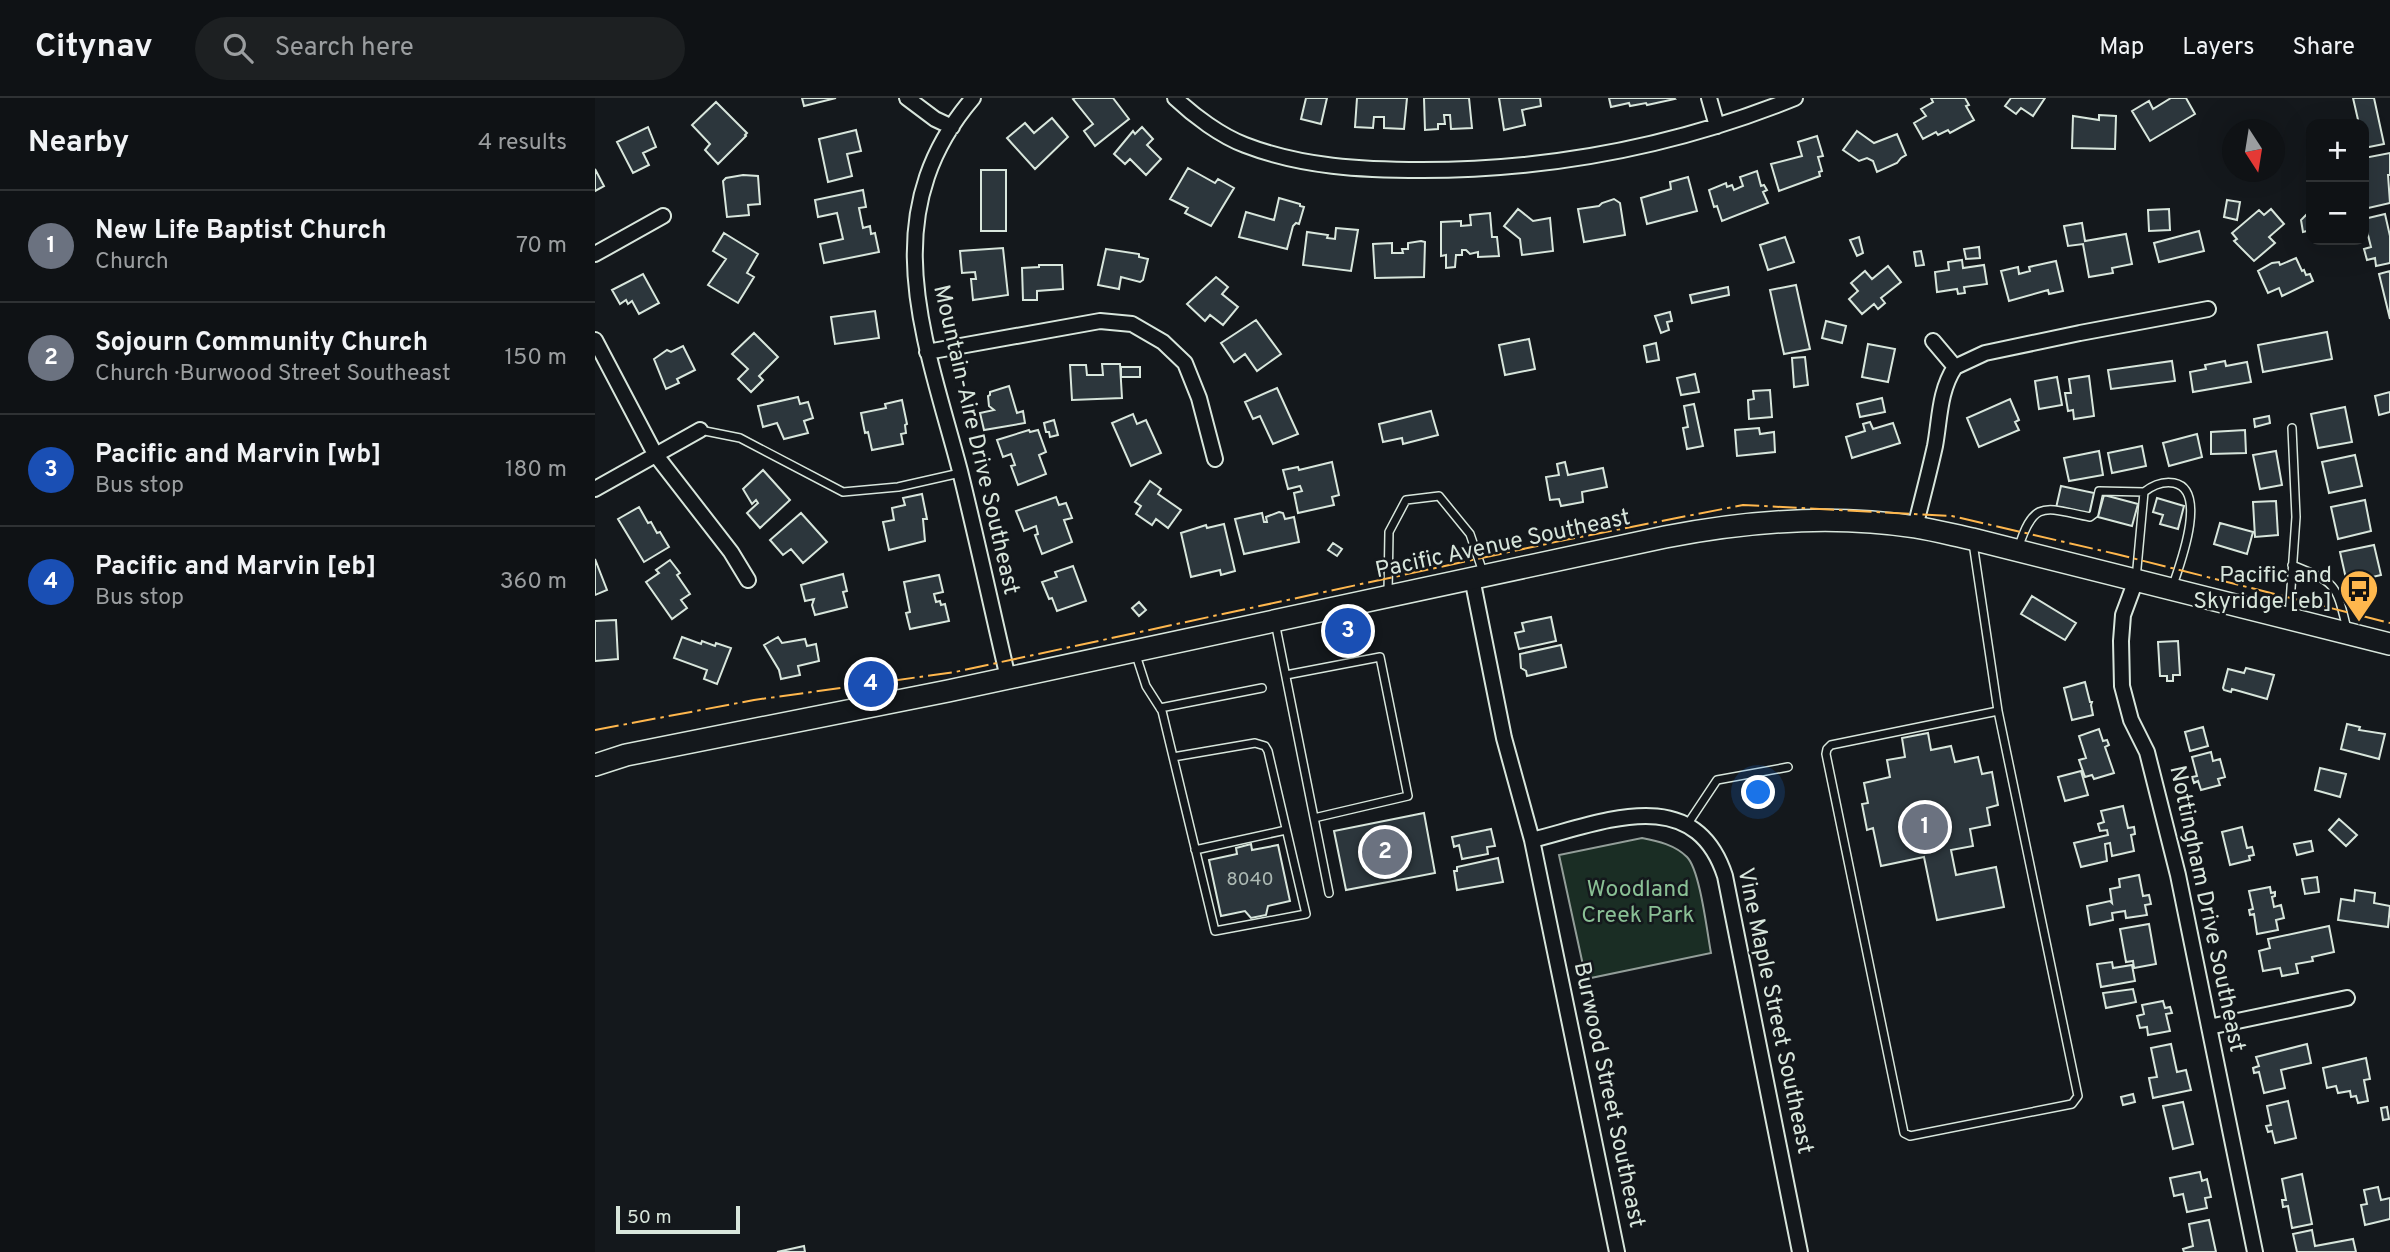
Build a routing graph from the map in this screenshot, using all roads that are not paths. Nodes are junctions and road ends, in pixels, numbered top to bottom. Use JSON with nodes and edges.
{"nodes":[{"id":1,"x":907,"y":98,"type":"edge"},
{"id":2,"x":973,"y":98,"type":"edge"},
{"id":3,"x":1175,"y":98,"type":"edge"},
{"id":4,"x":1709,"y":98,"type":"edge"},
{"id":5,"x":1795,"y":98,"type":"edge"},
{"id":6,"x":1717,"y":126,"type":"junction"},
{"id":7,"x":952,"y":127,"type":"junction"},
{"id":8,"x":663,"y":216,"type":"dead end"},
{"id":9,"x":595,"y":254,"type":"edge"},
{"id":10,"x":2208,"y":309,"type":"dead end"},
{"id":11,"x":595,"y":340,"type":"edge"},
{"id":12,"x":1933,"y":341,"type":"dead end"},
{"id":13,"x":927,"y":352,"type":"junction"},
{"id":14,"x":1955,"y":367,"type":"junction"},
{"id":15,"x":2292,"y":428,"type":"dead end"},
{"id":16,"x":700,"y":430,"type":"joint"},
{"id":17,"x":655,"y":454,"type":"junction"},
{"id":18,"x":1215,"y":459,"type":"dead end"},
{"id":19,"x":960,"y":473,"type":"junction"},
{"id":20,"x":595,"y":489,"type":"edge"},
{"id":21,"x":2144,"y":492,"type":"junction"},
{"id":22,"x":1915,"y":527,"type":"junction"},
{"id":23,"x":1972,"y":539,"type":"junction"},
{"id":24,"x":2018,"y":550,"type":"junction"},
{"id":25,"x":2293,"y":565,"type":"junction"},
{"id":26,"x":1478,"y":577,"type":"junction"},
{"id":27,"x":748,"y":580,"type":"dead end"},
{"id":28,"x":2136,"y":580,"type":"junction"},
{"id":29,"x":2172,"y":589,"type":"junction"},
{"id":30,"x":1388,"y":597,"type":"junction"},
{"id":31,"x":2289,"y":618,"type":"junction"},
{"id":32,"x":1275,"y":621,"type":"junction"},
{"id":33,"x":2348,"y":633,"type":"junction"},
{"id":34,"x":2390,"y":644,"type":"edge"},
{"id":35,"x":1135,"y":652,"type":"junction"},
{"id":36,"x":1286,"y":674,"type":"junction"},
{"id":37,"x":1008,"y":678,"type":"junction"},
{"id":38,"x":1262,"y":688,"type":"dead end"},
{"id":39,"x":1160,"y":708,"type":"junction"},
{"id":40,"x":1998,"y":711,"type":"junction"},
{"id":41,"x":626,"y":755,"type":"junction"},
{"id":42,"x":1173,"y":757,"type":"junction"},
{"id":43,"x":595,"y":758,"type":"edge"},
{"id":44,"x":595,"y":765,"type":"edge"},
{"id":45,"x":1788,"y":767,"type":"dead end"},
{"id":46,"x":1314,"y":818,"type":"junction"},
{"id":47,"x":1687,"y":825,"type":"junction"},
{"id":48,"x":1286,"y":830,"type":"junction"},
{"id":49,"x":1532,"y":841,"type":"junction"},
{"id":50,"x":1195,"y":849,"type":"junction"},
{"id":51,"x":1329,"y":893,"type":"dead end"},
{"id":52,"x":2347,"y":998,"type":"dead end"},
{"id":53,"x":2209,"y":1027,"type":"junction"},
{"id":54,"x":1617,"y":1252,"type":"edge"},
{"id":55,"x":1800,"y":1252,"type":"edge"},
{"id":56,"x":2255,"y":1252,"type":"edge"}],
"edges":[{"from":1,"to":7,"type":"street"},
{"from":2,"to":7,"type":"street","name":"Mountain-Aire Drive Southeast"},
{"from":3,"to":6,"type":"street"},
{"from":4,"to":6,"type":"street"},
{"from":5,"to":6,"type":"street"},
{"from":7,"to":13,"type":"street","name":"Mountain-Aire Drive Southeast"},
{"from":8,"to":9,"type":"street"},
{"from":10,"to":14,"type":"street"},
{"from":11,"to":17,"type":"street"},
{"from":12,"to":14,"type":"street"},
{"from":13,"to":18,"type":"street"},
{"from":13,"to":19,"type":"street","name":"Mountain-Aire Drive Southeast"},
{"from":14,"to":22,"type":"street"},
{"from":15,"to":25,"type":"lane"},
{"from":16,"to":17,"type":"street"},
{"from":16,"to":19,"type":"lane"},
{"from":17,"to":20,"type":"street"},
{"from":17,"to":27,"type":"street"},
{"from":19,"to":37,"type":"street","name":"Mountain-Aire Drive Southeast"},
{"from":21,"to":24,"type":"lane"},
{"from":21,"to":28,"type":"lane"},
{"from":21,"to":29,"type":"lane"},
{"from":22,"to":23,"type":"main road","name":"Pacific Avenue Southeast"},
{"from":22,"to":26,"type":"main road","name":"Pacific Avenue Southeast"},
{"from":23,"to":24,"type":"main road","name":"Pacific Avenue Southeast"},
{"from":23,"to":40,"type":"lane"},
{"from":24,"to":28,"type":"main road","name":"Pacific Avenue Southeast"},
{"from":25,"to":31,"type":"lane"},
{"from":25,"to":33,"type":"lane"},
{"from":26,"to":30,"type":"main road","name":"Pacific Avenue Southeast"},
{"from":26,"to":30,"type":"lane"},
{"from":26,"to":49,"type":"street","name":"Burwood Street Southeast"},
{"from":28,"to":29,"type":"main road","name":"Pacific Avenue Southeast"},
{"from":28,"to":53,"type":"street","name":"Nottingham Drive Southeast"},
{"from":29,"to":31,"type":"main road","name":"Pacific Avenue Southeast"},
{"from":30,"to":32,"type":"main road","name":"Pacific Avenue Southeast"},
{"from":31,"to":33,"type":"main road","name":"Pacific Avenue Southeast"},
{"from":32,"to":35,"type":"main road","name":"Pacific Avenue Southeast"},
{"from":32,"to":36,"type":"lane"},
{"from":33,"to":34,"type":"main road","name":"Pacific Avenue Southeast"},
{"from":35,"to":37,"type":"main road","name":"Pacific Avenue Southeast"},
{"from":35,"to":39,"type":"lane"},
{"from":36,"to":46,"type":"lane"},
{"from":36,"to":46,"type":"lane"},
{"from":37,"to":41,"type":"main road","name":"Pacific Avenue Southeast"},
{"from":38,"to":39,"type":"lane"},
{"from":39,"to":42,"type":"lane"},
{"from":40,"to":40,"type":"lane"},
{"from":41,"to":43,"type":"main road","name":"Pacific Avenue Southeast"},
{"from":41,"to":44,"type":"main road","name":"Pacific Avenue Southeast"},
{"from":42,"to":48,"type":"lane"},
{"from":42,"to":50,"type":"lane"},
{"from":45,"to":47,"type":"lane"},
{"from":46,"to":51,"type":"lane"},
{"from":47,"to":49,"type":"street","name":"Vine Maple Street Southeast"},
{"from":47,"to":55,"type":"street","name":"Vine Maple Street Southeast"},
{"from":48,"to":50,"type":"lane"},
{"from":48,"to":50,"type":"lane"},
{"from":49,"to":54,"type":"street","name":"Burwood Street Southeast"},
{"from":52,"to":53,"type":"street"},
{"from":53,"to":56,"type":"street","name":"Nottingham Drive Southeast"}]}
